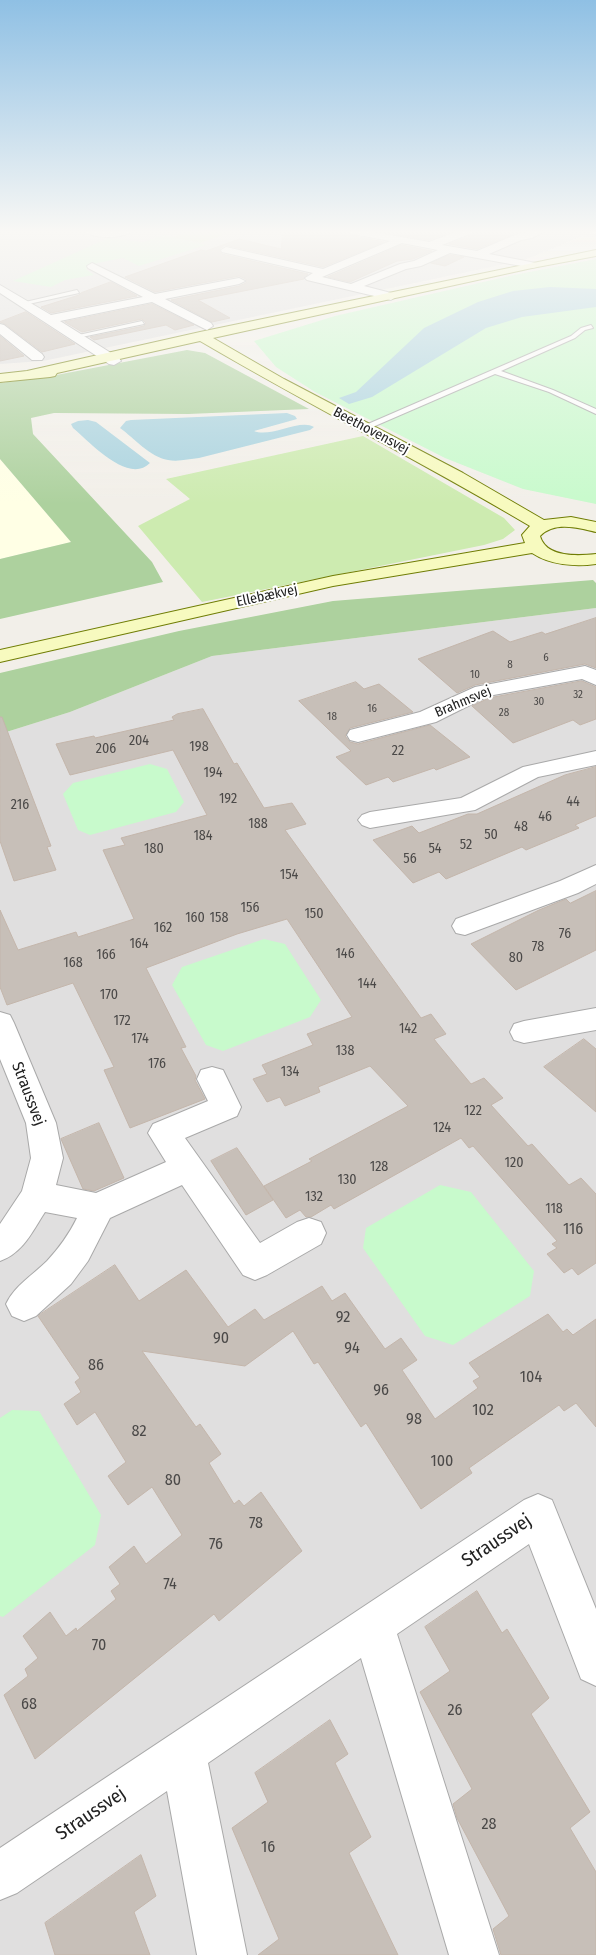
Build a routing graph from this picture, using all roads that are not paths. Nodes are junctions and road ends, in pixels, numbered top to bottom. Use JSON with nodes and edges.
{"nodes":[{"id":1,"x":55,"y":322,"type":"edge"},
{"id":2,"x":187,"y":322,"type":"edge"},
{"id":3,"x":301,"y":322,"type":"edge"},
{"id":4,"x":142,"y":323,"type":"dead end"},
{"id":5,"x":3,"y":325,"type":"edge"},
{"id":6,"x":591,"y":328,"type":"dead end"},
{"id":7,"x":206,"y":335,"type":"junction"},
{"id":8,"x":77,"y":336,"type":"junction"},
{"id":9,"x":37,"y":357,"type":"dead end"},
{"id":10,"x":111,"y":359,"type":"junction"},
{"id":11,"x":494,"y":371,"type":"junction"},
{"id":12,"x":0,"y":378,"type":"edge"},
{"id":13,"x":596,"y":412,"type":"edge"},
{"id":14,"x":365,"y":427,"type":"junction"},
{"id":15,"x":542,"y":526,"type":"junction"},
{"id":16,"x":596,"y":527,"type":"edge"},
{"id":17,"x":535,"y":547,"type":"junction"},
{"id":18,"x":596,"y":558,"type":"edge"},
{"id":19,"x":0,"y":656,"type":"edge"},
{"id":20,"x":596,"y":679,"type":"edge"},
{"id":21,"x":358,"y":735,"type":"dead end"},
{"id":22,"x":596,"y":758,"type":"edge"},
{"id":23,"x":370,"y":820,"type":"dead end"},
{"id":24,"x":596,"y":873,"type":"edge"},
{"id":25,"x":464,"y":926,"type":"dead end"},
{"id":26,"x":596,"y":1019,"type":"edge"},
{"id":27,"x":0,"y":1023,"type":"edge"},
{"id":28,"x":524,"y":1032,"type":"dead end"},
{"id":29,"x":212,"y":1079,"type":"dead end"},
{"id":30,"x":187,"y":1167,"type":"junction"},
{"id":31,"x":38,"y":1196,"type":"junction"},
{"id":32,"x":98,"y":1208,"type":"junction"},
{"id":33,"x":309,"y":1233,"type":"dead end"},
{"id":34,"x":0,"y":1246,"type":"edge"},
{"id":35,"x":24,"y":1304,"type":"dead end"},
{"id":36,"x":373,"y":1625,"type":"junction"},
{"id":37,"x":596,"y":1664,"type":"edge"},
{"id":38,"x":182,"y":1753,"type":"junction"},
{"id":39,"x":0,"y":1876,"type":"edge"},
{"id":40,"x":222,"y":1955,"type":"edge"},
{"id":41,"x":474,"y":1955,"type":"edge"}],
"edges":[{"from":1,"to":8,"type":"street"},
{"from":2,"to":7,"type":"street"},
{"from":3,"to":7,"type":"street"},
{"from":4,"to":8,"type":"lane"},
{"from":5,"to":9,"type":"street"},
{"from":6,"to":11,"type":"lane"},
{"from":7,"to":10,"type":"street"},
{"from":7,"to":14,"type":"street","name":"Beethovensvej"},
{"from":8,"to":10,"type":"street"},
{"from":10,"to":12,"type":"street"},
{"from":11,"to":13,"type":"lane"},
{"from":11,"to":14,"type":"lane"},
{"from":14,"to":15,"type":"street","name":"Beethovensvej"},
{"from":15,"to":16,"type":"street"},
{"from":15,"to":17,"type":"street"},
{"from":17,"to":18,"type":"street"},
{"from":17,"to":19,"type":"street","name":"Ellebækvej"},
{"from":20,"to":21,"type":"street","name":"Brahmsvej"},
{"from":22,"to":23,"type":"street"},
{"from":24,"to":25,"type":"street"},
{"from":26,"to":28,"type":"street"},
{"from":27,"to":31,"type":"street","name":"Straussvej"},
{"from":29,"to":30,"type":"street"},
{"from":30,"to":32,"type":"street"},
{"from":30,"to":33,"type":"street"},
{"from":31,"to":32,"type":"street"},
{"from":31,"to":34,"type":"street","name":"Straussvej"},
{"from":32,"to":35,"type":"street"},
{"from":36,"to":37,"type":"street","name":"Straussvej"},
{"from":36,"to":38,"type":"street","name":"Straussvej"},
{"from":36,"to":41,"type":"street"},
{"from":38,"to":39,"type":"street","name":"Straussvej"},
{"from":38,"to":40,"type":"street"}]}
